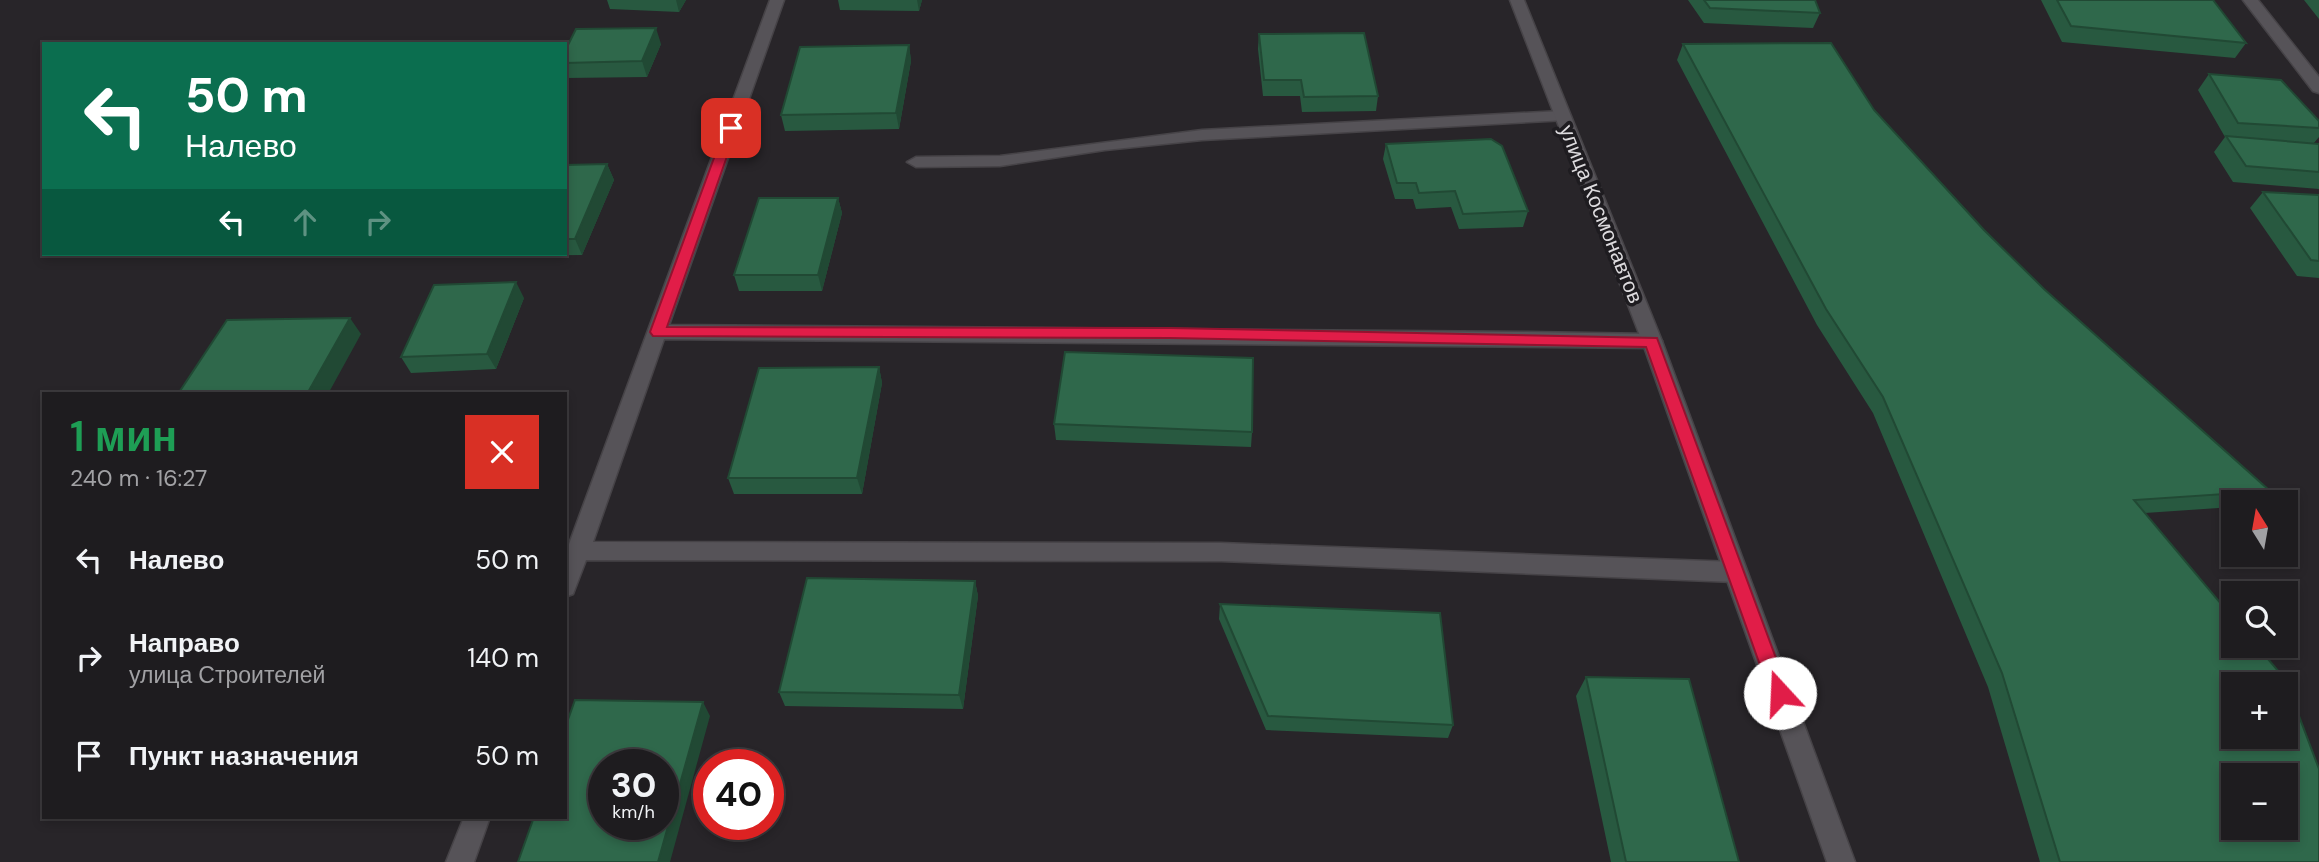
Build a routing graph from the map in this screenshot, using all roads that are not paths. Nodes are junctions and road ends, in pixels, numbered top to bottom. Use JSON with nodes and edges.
{"nodes":[{"id":1,"x":777,"y":0,"type":"edge"},
{"id":2,"x":1517,"y":0,"type":"edge"},
{"id":3,"x":2250,"y":0,"type":"edge"},
{"id":4,"x":2319,"y":88,"type":"edge"},
{"id":5,"x":1561,"y":116,"type":"junction"},
{"id":6,"x":916,"y":162,"type":"dead end"},
{"id":7,"x":658,"y":332,"type":"junction"},
{"id":8,"x":1652,"y":341,"type":"junction"},
{"id":9,"x":579,"y":551,"type":"junction"},
{"id":10,"x":1735,"y":572,"type":"junction"},
{"id":11,"x":567,"y":582,"type":"edge"},
{"id":12,"x":476,"y":819,"type":"edge"},
{"id":13,"x":460,"y":862,"type":"edge"},
{"id":14,"x":1841,"y":862,"type":"edge"}],
"edges":[{"from":1,"to":7,"type":"street"},
{"from":2,"to":5,"type":"street","name":"улица Космонавтов"},
{"from":3,"to":4,"type":"street"},
{"from":5,"to":6,"type":"street"},
{"from":5,"to":8,"type":"street","name":"улица Космонавтов"},
{"from":7,"to":8,"type":"street"},
{"from":7,"to":9,"type":"street"},
{"from":8,"to":10,"type":"street","name":"улица Космонавтов"},
{"from":9,"to":10,"type":"street"},
{"from":9,"to":11,"type":"street"},
{"from":10,"to":14,"type":"street","name":"улица Космонавтов"},
{"from":12,"to":13,"type":"street"}]}
